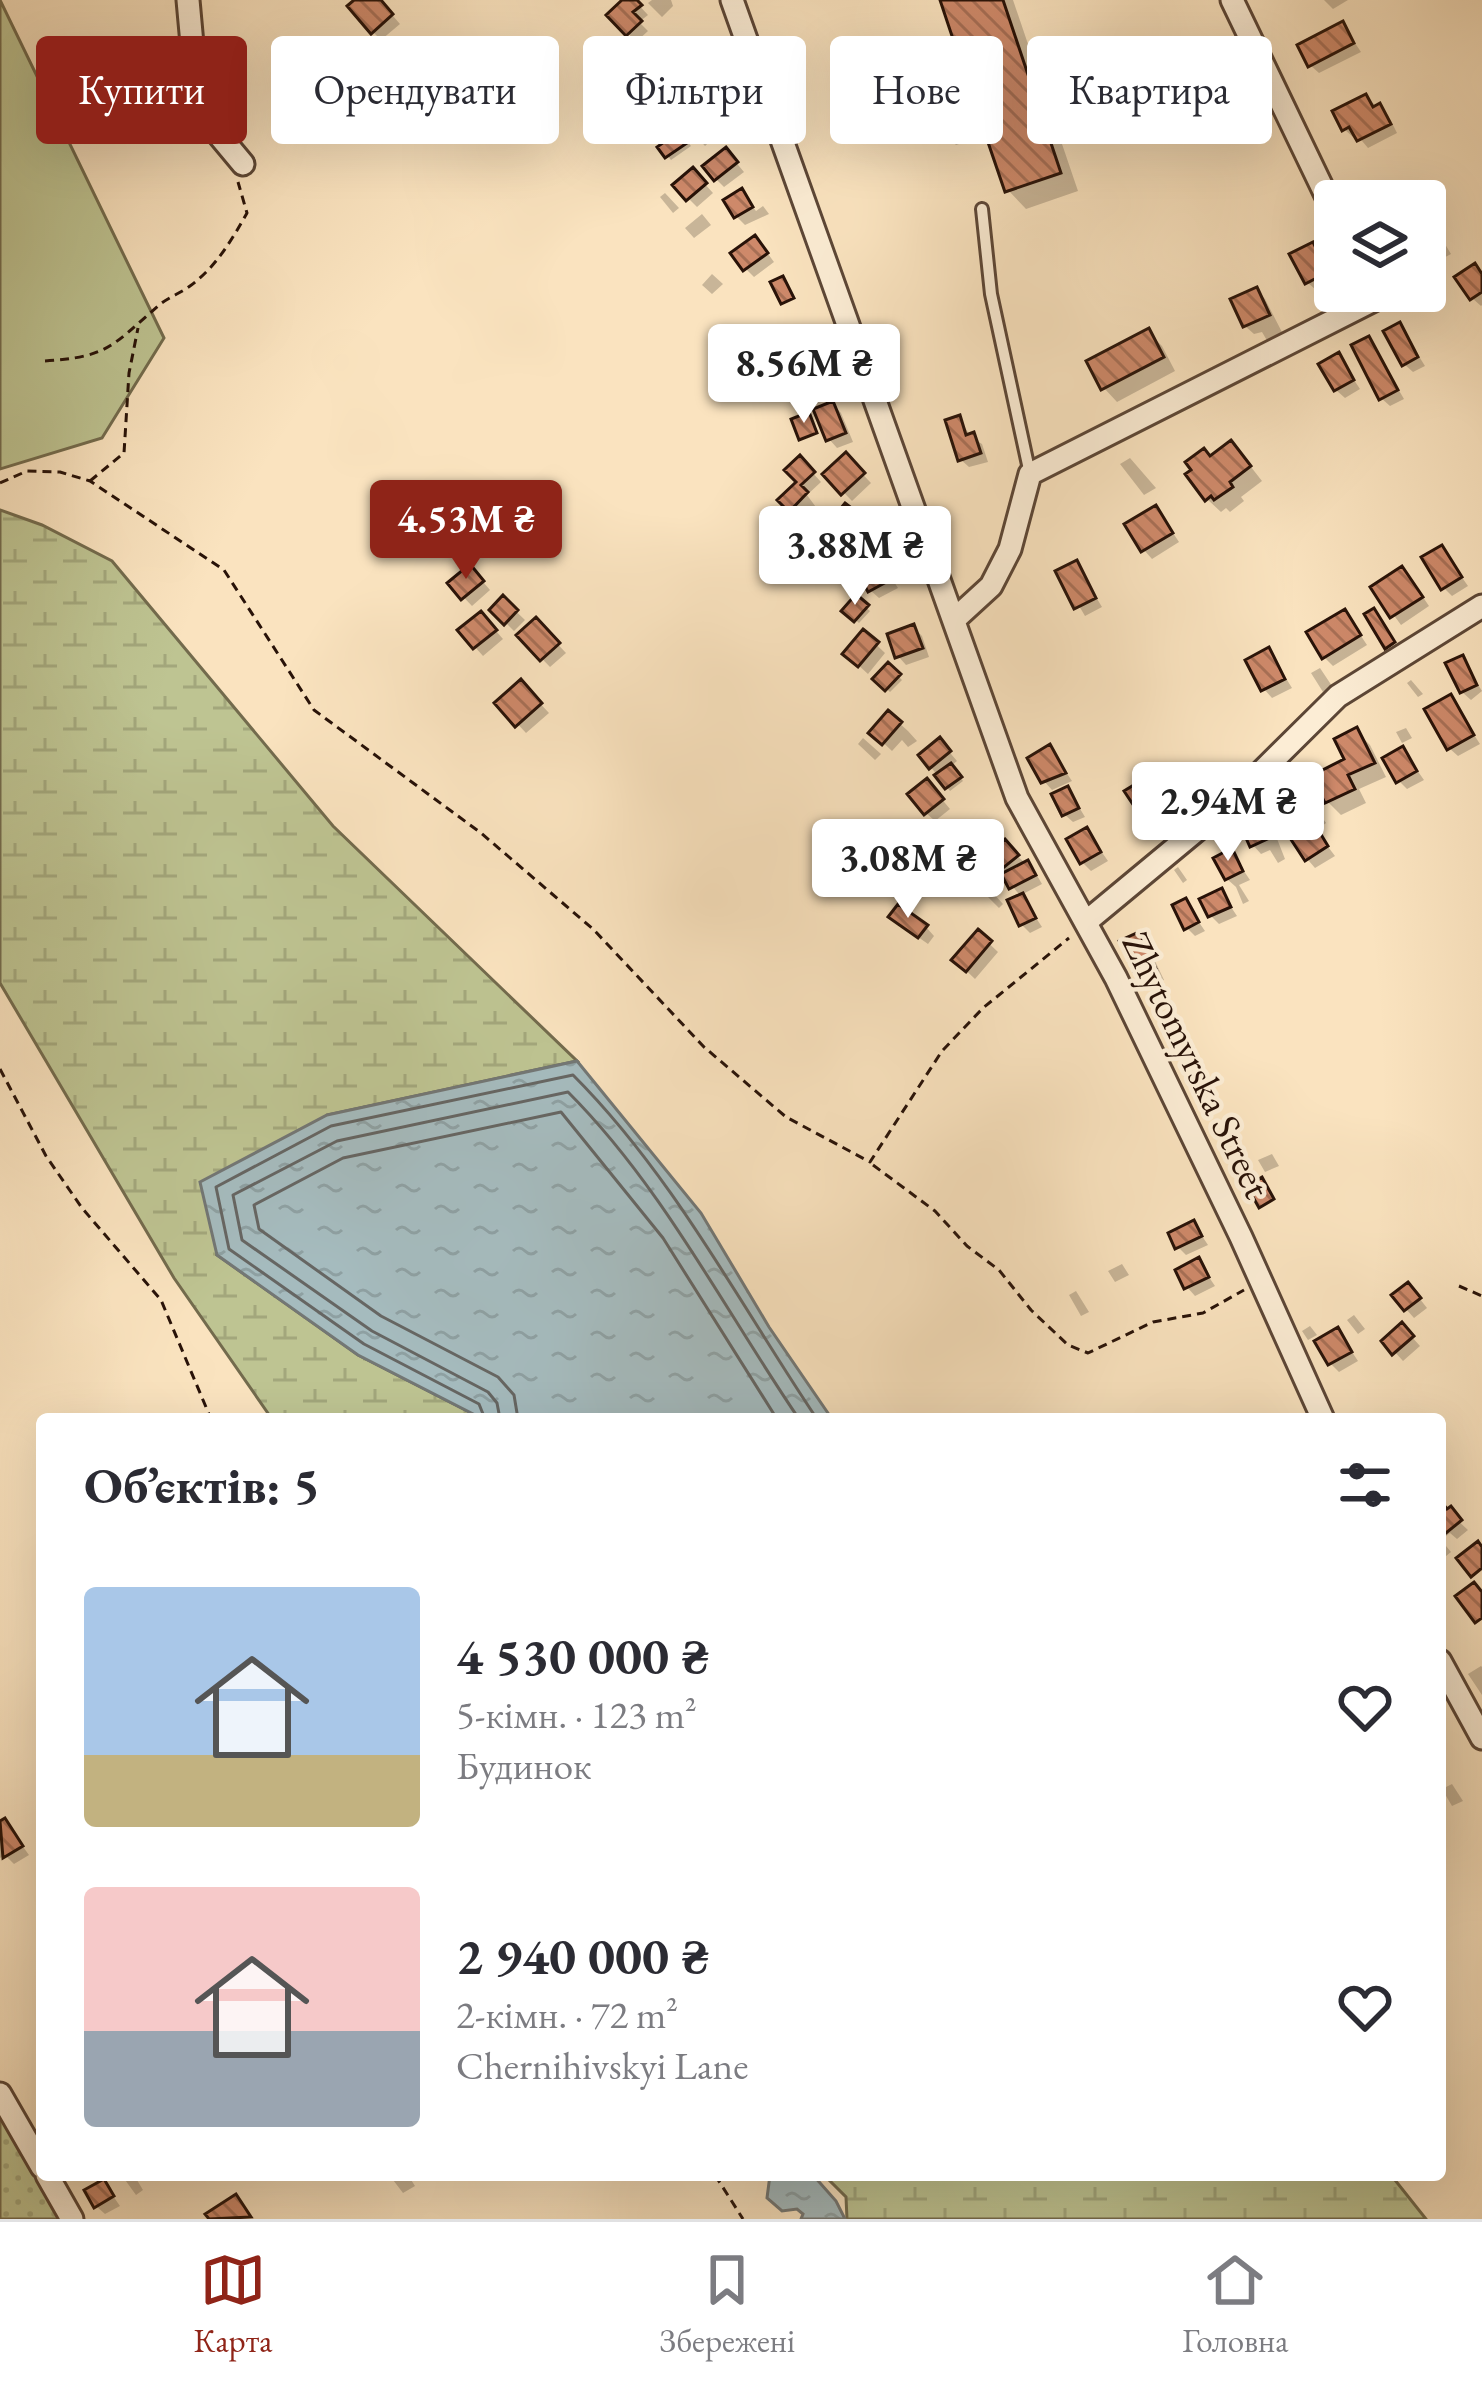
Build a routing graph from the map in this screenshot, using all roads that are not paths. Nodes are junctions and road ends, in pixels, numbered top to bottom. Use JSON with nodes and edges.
{"nodes":[{"id":1,"x":188,"y":0,"type":"edge"},
{"id":2,"x":732,"y":0,"type":"edge"},
{"id":3,"x":1232,"y":0,"type":"edge"},
{"id":4,"x":243,"y":164,"type":"road end"},
{"id":5,"x":1319,"y":180,"type":"edge"},
{"id":6,"x":982,"y":209,"type":"dead end"},
{"id":7,"x":1350,"y":312,"type":"edge"},
{"id":8,"x":1030,"y":475,"type":"junction"},
{"id":9,"x":1482,"y":606,"type":"edge"},
{"id":10,"x":955,"y":619,"type":"junction"},
{"id":11,"x":1086,"y":922,"type":"junction"},
{"id":12,"x":1320,"y":1413,"type":"edge"},
{"id":13,"x":1446,"y":1671,"type":"edge"},
{"id":14,"x":1482,"y":1738,"type":"edge"},
{"id":15,"x":0,"y":2094,"type":"edge"},
{"id":16,"x":36,"y":2157,"type":"edge"},
{"id":17,"x":50,"y":2181,"type":"edge"},
{"id":18,"x":72,"y":2219,"type":"edge"}],
"edges":[{"from":1,"to":4,"type":"street"},
{"from":2,"to":10,"type":"street","name":"Zhytomyrska Street"},
{"from":3,"to":5,"type":"street"},
{"from":6,"to":8,"type":"lane"},
{"from":7,"to":8,"type":"street"},
{"from":8,"to":10,"type":"street"},
{"from":9,"to":11,"type":"street"},
{"from":10,"to":11,"type":"street","name":"Zhytomyrska Street"},
{"from":11,"to":12,"type":"street","name":"Zhytomyrska Street"},
{"from":13,"to":14,"type":"street"},
{"from":15,"to":16,"type":"street"},
{"from":17,"to":18,"type":"street"}]}
